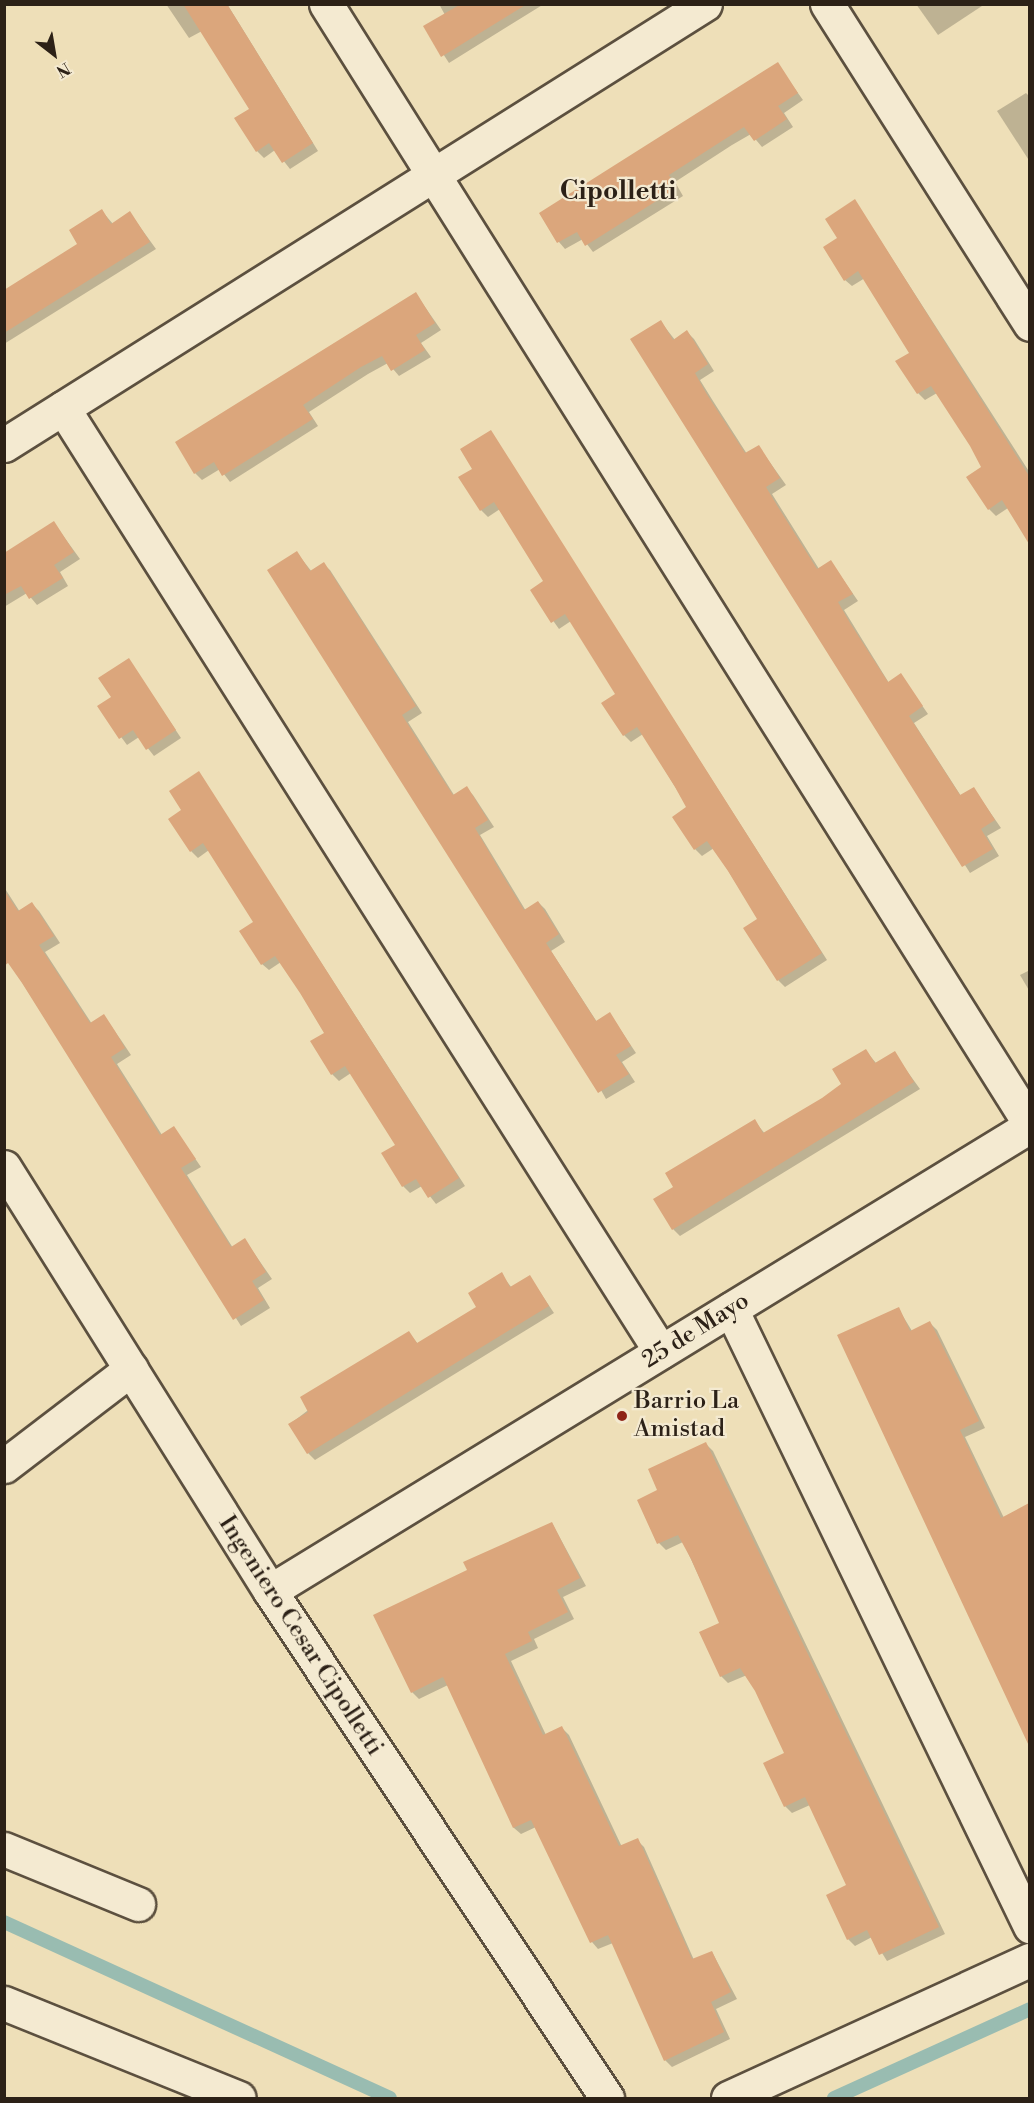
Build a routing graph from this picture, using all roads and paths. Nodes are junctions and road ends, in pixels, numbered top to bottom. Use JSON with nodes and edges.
{"nodes":[{"id":1,"x":326,"y":4,"type":"edge"},
{"id":2,"x":705,"y":4,"type":"edge"},
{"id":3,"x":827,"y":4,"type":"edge"},
{"id":4,"x":434,"y":175,"type":"junction"},
{"id":5,"x":1029,"y":324,"type":"edge"},
{"id":6,"x":63,"y":408,"type":"junction"},
{"id":7,"x":4,"y":445,"type":"edge"},
{"id":8,"x":1029,"y":1125,"type":"edge"},
{"id":9,"x":4,"y":1167,"type":"edge"},
{"id":10,"x":731,"y":1309,"type":"junction"},
{"id":11,"x":661,"y":1352,"type":"junction"},
{"id":12,"x":131,"y":1369,"type":"junction"},
{"id":13,"x":4,"y":1467,"type":"edge"},
{"id":14,"x":270,"y":1591,"type":"junction"},
{"id":15,"x":4,"y":1849,"type":"edge"},
{"id":16,"x":138,"y":1904,"type":"dead end"},
{"id":17,"x":1029,"y":1926,"type":"edge"},
{"id":18,"x":1029,"y":1960,"type":"edge"},
{"id":19,"x":4,"y":2003,"type":"edge"},
{"id":20,"x":239,"y":2098,"type":"edge"},
{"id":21,"x":607,"y":2098,"type":"edge"},
{"id":22,"x":728,"y":2098,"type":"edge"}],
"edges":[{"from":1,"to":4,"type":"street"},
{"from":2,"to":4,"type":"street"},
{"from":3,"to":5,"type":"street"},
{"from":4,"to":6,"type":"street"},
{"from":4,"to":8,"type":"street"},
{"from":6,"to":7,"type":"street"},
{"from":6,"to":11,"type":"street"},
{"from":8,"to":10,"type":"street","name":"25 de Mayo"},
{"from":9,"to":12,"type":"street","name":"Ingeniero Cesar Cipolletti"},
{"from":10,"to":11,"type":"street","name":"25 de Mayo"},
{"from":10,"to":17,"type":"street"},
{"from":11,"to":14,"type":"street","name":"25 de Mayo"},
{"from":12,"to":13,"type":"street"},
{"from":12,"to":14,"type":"street","name":"Ingeniero Cesar Cipolletti"},
{"from":14,"to":21,"type":"street","name":"Ingeniero Cesar Cipolletti"},
{"from":15,"to":16,"type":"street"},
{"from":18,"to":22,"type":"street"},
{"from":19,"to":20,"type":"street"}]}
